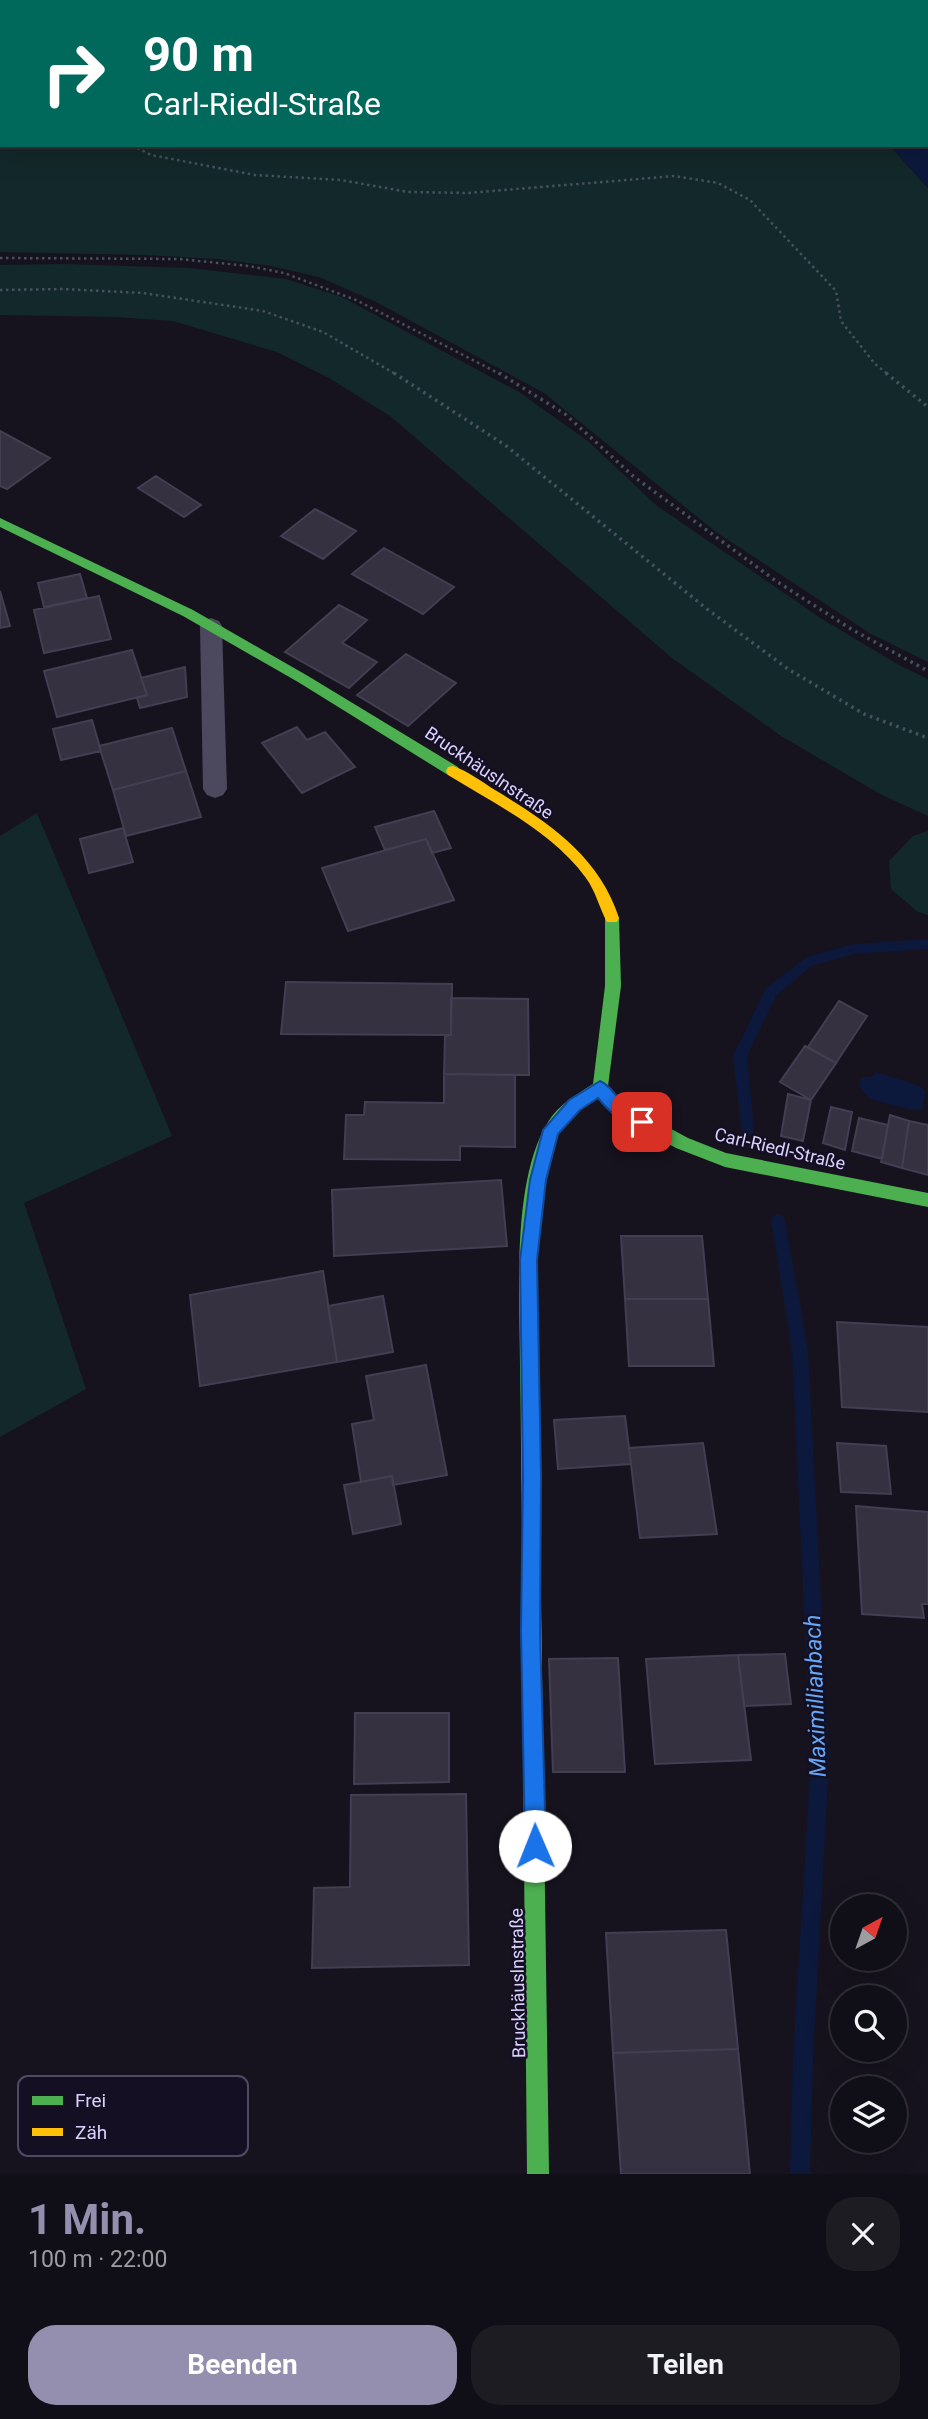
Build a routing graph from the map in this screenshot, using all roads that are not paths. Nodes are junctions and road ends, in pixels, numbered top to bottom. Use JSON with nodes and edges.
{"nodes":[{"id":1,"x":0,"y":522,"type":"edge"},
{"id":2,"x":211,"y":626,"type":"junction"},
{"id":3,"x":215,"y":789,"type":"dead end"},
{"id":4,"x":600,"y":1088,"type":"junction"},
{"id":5,"x":928,"y":1200,"type":"edge"},
{"id":6,"x":538,"y":2174,"type":"edge"}],
"edges":[{"from":1,"to":2,"type":"street","name":"Bruckhäuslnstraße"},
{"from":2,"to":3,"type":"lane"},
{"from":2,"to":4,"type":"street","name":"Bruckhäuslnstraße"},
{"from":4,"to":5,"type":"street","name":"Carl-Riedl-Straße"},
{"from":4,"to":6,"type":"street","name":"Bruckhäuslnstraße"}]}
